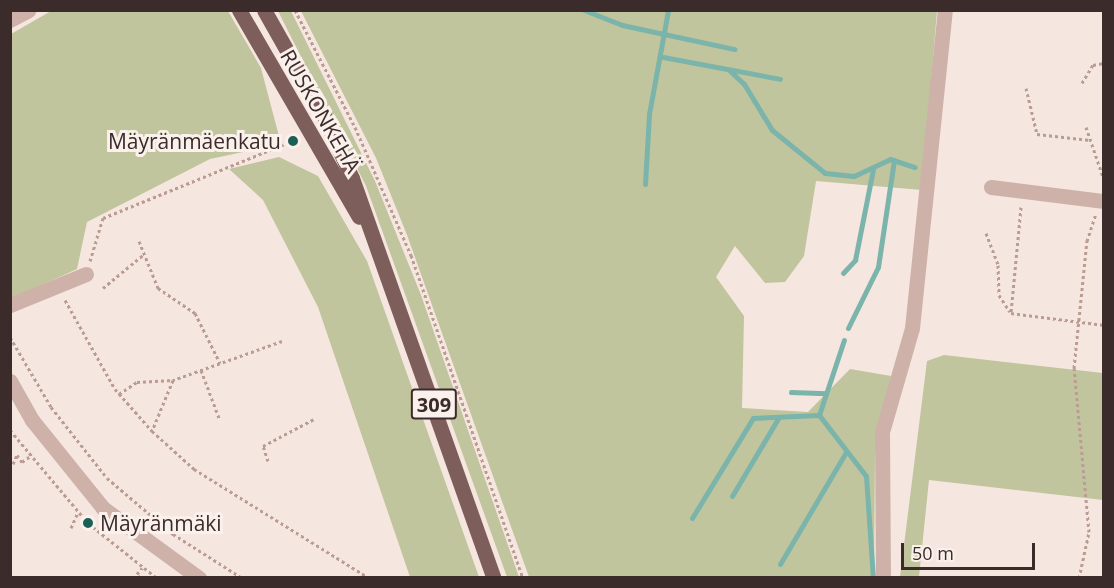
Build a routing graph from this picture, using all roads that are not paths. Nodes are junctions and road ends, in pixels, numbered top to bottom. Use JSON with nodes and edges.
{"nodes":[{"id":1,"x":29,"y":10,"type":"edge"},
{"id":2,"x":239,"y":10,"type":"edge"},
{"id":3,"x":264,"y":10,"type":"edge"},
{"id":4,"x":945,"y":10,"type":"edge"},
{"id":5,"x":10,"y":20,"type":"edge"},
{"id":6,"x":991,"y":186,"type":"dead end"},
{"id":7,"x":1102,"y":202,"type":"edge"},
{"id":8,"x":368,"y":232,"type":"junction"},
{"id":9,"x":86,"y":274,"type":"road end"},
{"id":10,"x":10,"y":305,"type":"edge"},
{"id":11,"x":10,"y":381,"type":"edge"},
{"id":12,"x":199,"y":578,"type":"edge"},
{"id":13,"x":494,"y":578,"type":"edge"},
{"id":14,"x":883,"y":578,"type":"edge"}],
"edges":[{"from":1,"to":5,"type":"street"},
{"from":2,"to":8,"type":"main road","name":"RUSKONKEHÄ","number":"309"},
{"from":3,"to":8,"type":"main road","name":"RUSKONKEHÄ","number":"309"},
{"from":4,"to":14,"type":"street"},
{"from":6,"to":7,"type":"street"},
{"from":8,"to":13,"type":"main road","name":"RUSKONKEHÄ","number":"309"},
{"from":9,"to":10,"type":"street"},
{"from":11,"to":12,"type":"street"}]}
